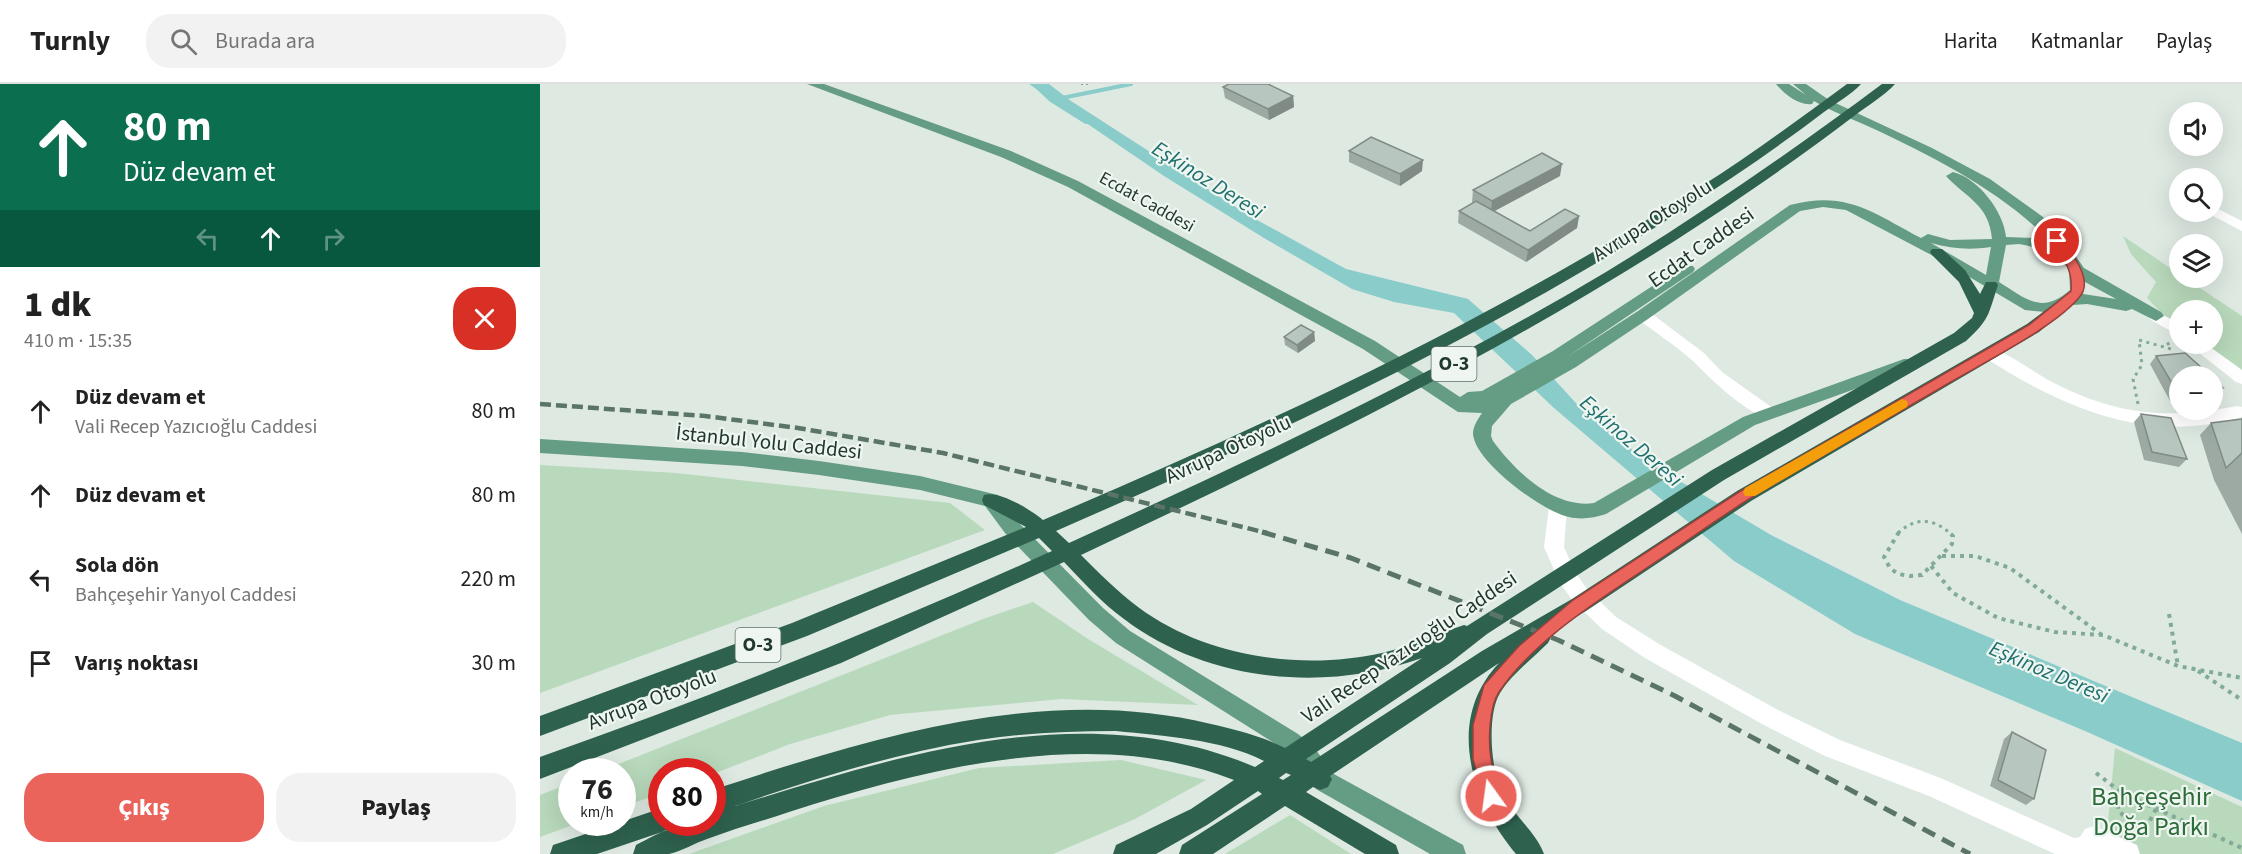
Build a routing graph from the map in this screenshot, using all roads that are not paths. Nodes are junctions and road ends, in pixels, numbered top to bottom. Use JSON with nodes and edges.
{"nodes":[{"id":1,"x":813,"y":84,"type":"edge"},
{"id":2,"x":1782,"y":84,"type":"edge"},
{"id":3,"x":1799,"y":84,"type":"edge"},
{"id":4,"x":1854,"y":84,"type":"edge"},
{"id":5,"x":1889,"y":84,"type":"edge"},
{"id":6,"x":2223,"y":216,"type":"edge"},
{"id":7,"x":2242,"y":227,"type":"edge"},
{"id":8,"x":1999,"y":241,"type":"junction"},
{"id":9,"x":1936,"y":252,"type":"junction"},
{"id":10,"x":2076,"y":273,"type":"junction"},
{"id":11,"x":1991,"y":285,"type":"junction"},
{"id":12,"x":2067,"y":301,"type":"junction"},
{"id":13,"x":1643,"y":315,"type":"junction"},
{"id":14,"x":1982,"y":315,"type":"junction"},
{"id":15,"x":2156,"y":316,"type":"junction"},
{"id":16,"x":2169,"y":324,"type":"edge"},
{"id":17,"x":1990,"y":354,"type":"junction"},
{"id":18,"x":2210,"y":354,"type":"edge"},
{"id":19,"x":1929,"y":356,"type":"junction"},
{"id":20,"x":1564,"y":359,"type":"junction"},
{"id":21,"x":2242,"y":378,"type":"edge"},
{"id":22,"x":1510,"y":393,"type":"junction"},
{"id":23,"x":2237,"y":412,"type":"dead end"},
{"id":24,"x":1768,"y":413,"type":"junction"},
{"id":25,"x":540,"y":446,"type":"edge"},
{"id":26,"x":991,"y":500,"type":"junction"},
{"id":27,"x":1558,"y":507,"type":"junction"},
{"id":28,"x":1579,"y":605,"type":"junction"},
{"id":29,"x":1480,"y":628,"type":"junction"},
{"id":30,"x":540,"y":726,"type":"edge"},
{"id":31,"x":540,"y":768,"type":"edge"},
{"id":32,"x":1324,"y":781,"type":"junction"},
{"id":33,"x":726,"y":798,"type":"edge"},
{"id":34,"x":648,"y":825,"type":"edge"},
{"id":35,"x":562,"y":854,"type":"edge"},
{"id":36,"x":645,"y":854,"type":"edge"},
{"id":37,"x":1125,"y":854,"type":"edge"},
{"id":38,"x":1191,"y":854,"type":"edge"},
{"id":39,"x":1387,"y":854,"type":"edge"},
{"id":40,"x":1454,"y":854,"type":"edge"},
{"id":41,"x":1532,"y":854,"type":"edge"},
{"id":42,"x":2128,"y":854,"type":"edge"}],
"edges":[{"from":1,"to":22,"type":"main road","name":"Ecdat Caddesi"},
{"from":2,"to":8,"type":"main road"},
{"from":3,"to":10,"type":"main road"},
{"from":4,"to":30,"type":"highway","name":"Avrupa Otoyolu","number":"O-3"},
{"from":5,"to":31,"type":"highway","name":"Avrupa Otoyolu","number":"O-3"},
{"from":6,"to":7,"type":"street"},
{"from":8,"to":10,"type":"main road"},
{"from":8,"to":11,"type":"main road"},
{"from":8,"to":20,"type":"main road","name":"Ecdat Caddesi"},
{"from":9,"to":11,"type":"main road","name":"Ecdat Caddesi"},
{"from":9,"to":13,"type":"main road","name":"Ecdat Caddesi"},
{"from":9,"to":14,"type":"highway"},
{"from":10,"to":12,"type":"main road"},
{"from":10,"to":15,"type":"main road"},
{"from":11,"to":12,"type":"main road"},
{"from":11,"to":14,"type":"highway"},
{"from":12,"to":15,"type":"main road"},
{"from":12,"to":17,"type":"highway"},
{"from":13,"to":20,"type":"main road","name":"Ecdat Caddesi"},
{"from":13,"to":24,"type":"street"},
{"from":14,"to":19,"type":"highway","name":"Vali Recep Yazıcıoğlu Caddesi"},
{"from":15,"to":16,"type":"street"},
{"from":17,"to":23,"type":"street"},
{"from":17,"to":28,"type":"highway"},
{"from":18,"to":21,"type":"street"},
{"from":19,"to":24,"type":"main road"},
{"from":19,"to":29,"type":"highway","name":"Vali Recep Yazıcıoğlu Caddesi"},
{"from":20,"to":22,"type":"main road","name":"Ecdat Caddesi"},
{"from":22,"to":27,"type":"main road"},
{"from":24,"to":27,"type":"main road"},
{"from":25,"to":26,"type":"main road","name":"İstanbul Yolu Caddesi"},
{"from":26,"to":29,"type":"highway"},
{"from":26,"to":32,"type":"main road"},
{"from":27,"to":42,"type":"street"},
{"from":28,"to":38,"type":"highway"},
{"from":28,"to":41,"type":"highway"},
{"from":29,"to":37,"type":"highway","name":"Vali Recep Yazıcıoğlu Caddesi"},
{"from":32,"to":33,"type":"highway"},
{"from":32,"to":40,"type":"main road"},
{"from":34,"to":35,"type":"highway"},
{"from":36,"to":39,"type":"highway"}]}
